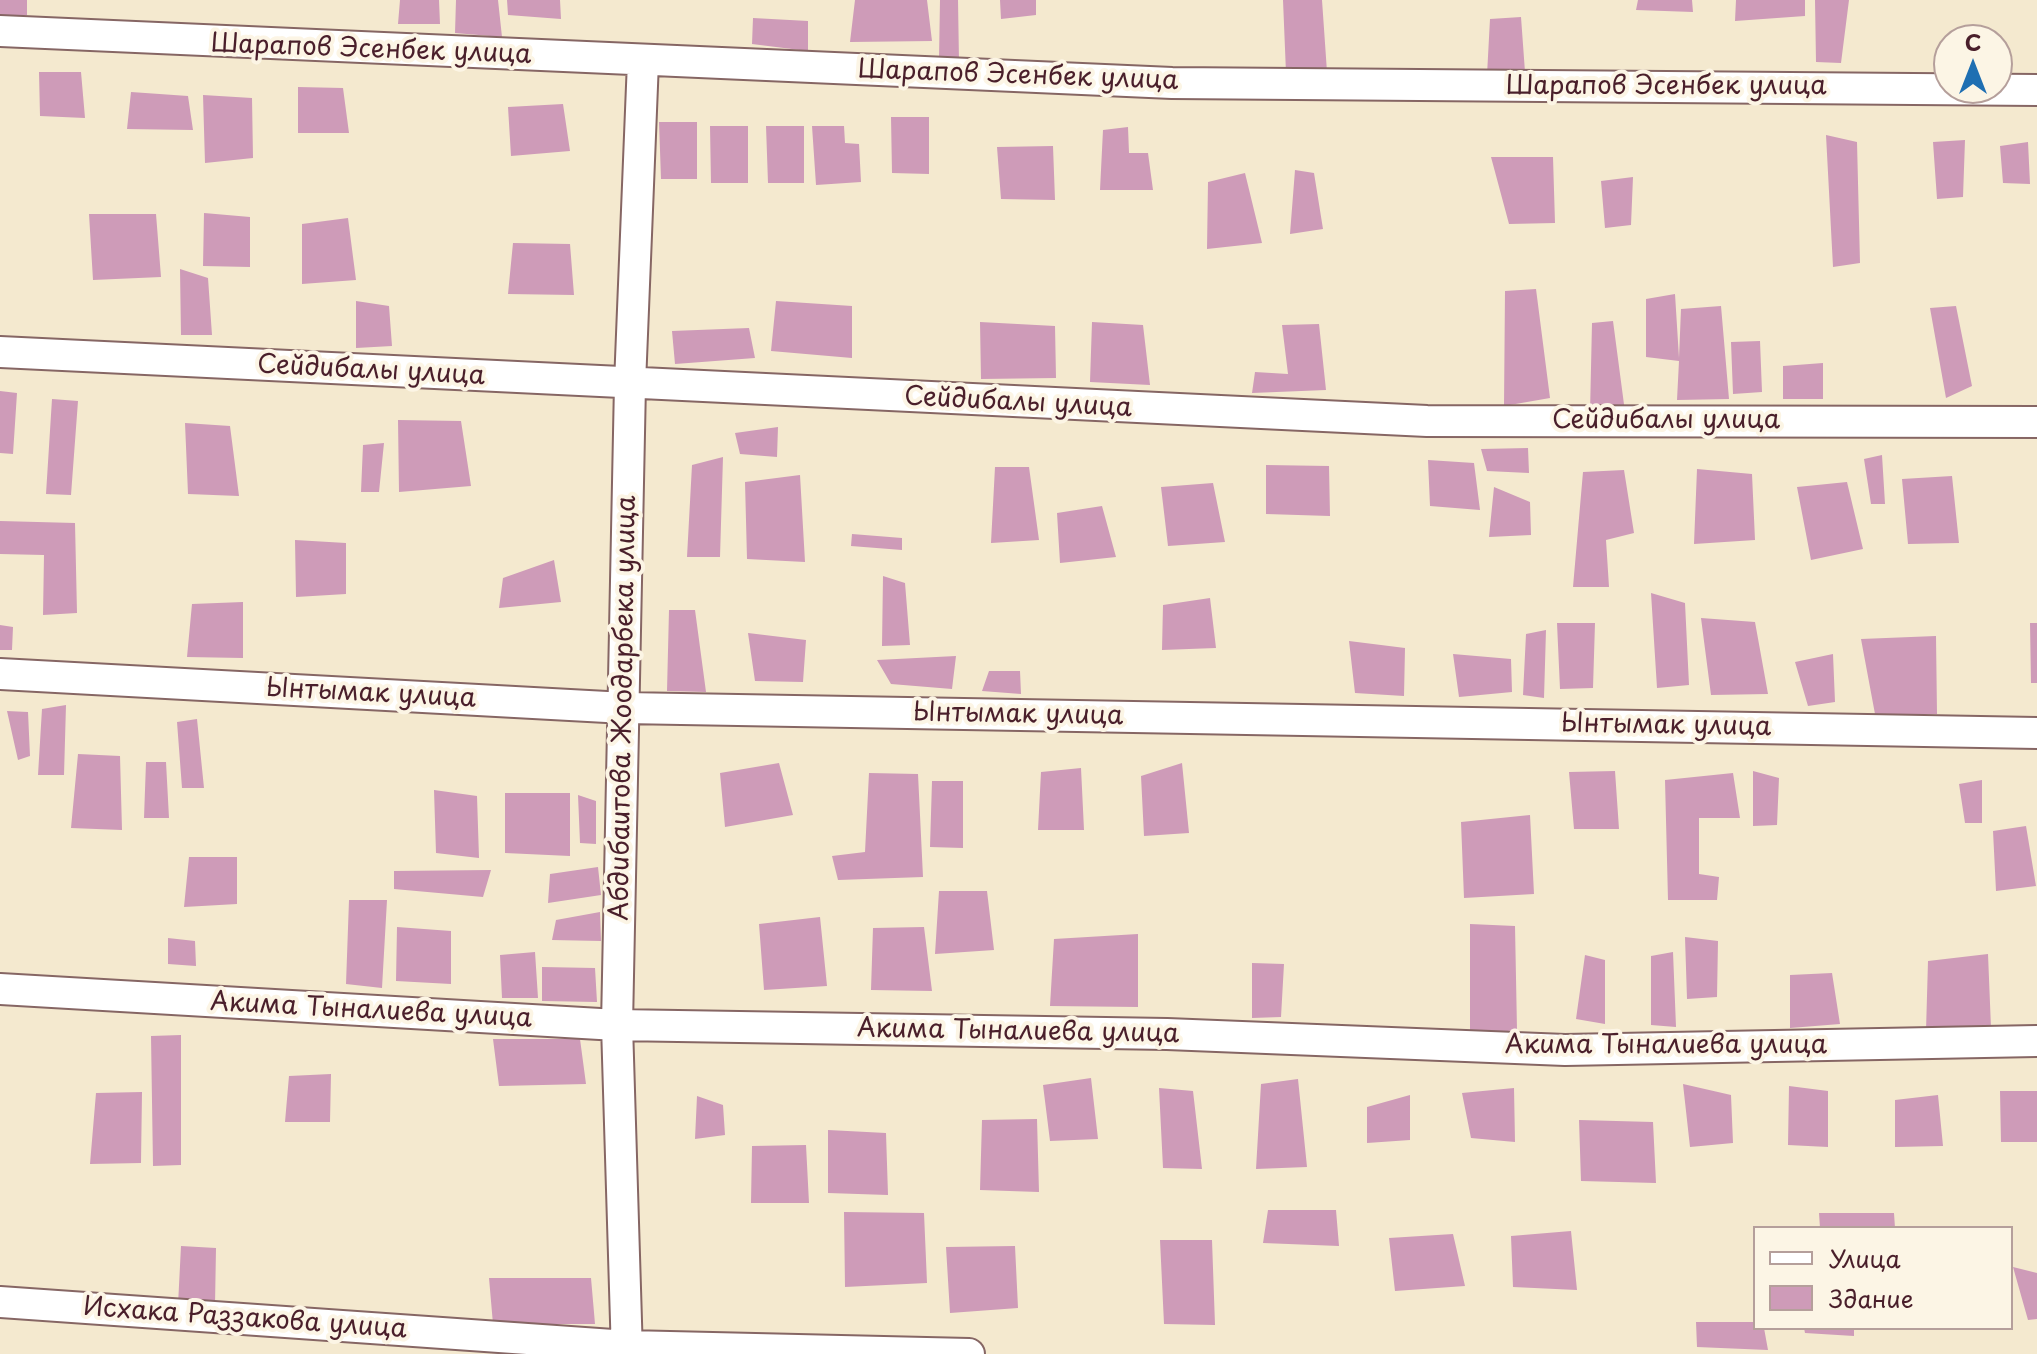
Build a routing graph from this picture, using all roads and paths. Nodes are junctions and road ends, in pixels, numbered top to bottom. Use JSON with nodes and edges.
{"nodes":[{"id":1,"x":0,"y":31,"type":"edge"},
{"id":2,"x":643,"y":61,"type":"junction"},
{"id":3,"x":2037,"y":90,"type":"edge"},
{"id":4,"x":0,"y":352,"type":"edge"},
{"id":5,"x":630,"y":384,"type":"junction"},
{"id":6,"x":2037,"y":422,"type":"edge"},
{"id":7,"x":0,"y":674,"type":"edge"},
{"id":8,"x":625,"y":708,"type":"junction"},
{"id":9,"x":2037,"y":733,"type":"edge"},
{"id":10,"x":0,"y":989,"type":"edge"},
{"id":11,"x":617,"y":1025,"type":"junction"},
{"id":12,"x":2037,"y":1041,"type":"edge"},
{"id":13,"x":0,"y":1302,"type":"edge"},
{"id":14,"x":627,"y":1350,"type":"edge"},
{"id":15,"x":969,"y":1354,"type":"edge"}],
"edges":[{"from":1,"to":2,"type":"street","name":"Шарапов Эсенбек улица"},
{"from":2,"to":3,"type":"street","name":"Шарапов Эсенбек улица"},
{"from":2,"to":5,"type":"street","name":"Абдибаитова Жоодарбека улица"},
{"from":4,"to":5,"type":"street","name":"Сейдибалы улица"},
{"from":5,"to":6,"type":"street","name":"Сейдибалы улица"},
{"from":5,"to":8,"type":"street","name":"Абдибаитова Жоодарбека улица"},
{"from":7,"to":8,"type":"street","name":"Ынтымак улица"},
{"from":8,"to":9,"type":"street","name":"Ынтымак улица"},
{"from":8,"to":11,"type":"street","name":"Абдибаитова Жоодарбека улица"},
{"from":10,"to":11,"type":"street","name":"Акима Тыналиева улица"},
{"from":11,"to":12,"type":"street","name":"Акима Тыналиева улица"},
{"from":11,"to":14,"type":"street","name":"Абдибаитова Жоодарбека улица"},
{"from":13,"to":14,"type":"street","name":"Исхака Раззакова улица"},
{"from":14,"to":15,"type":"street","name":"Исхака Раззакова улица"}]}
